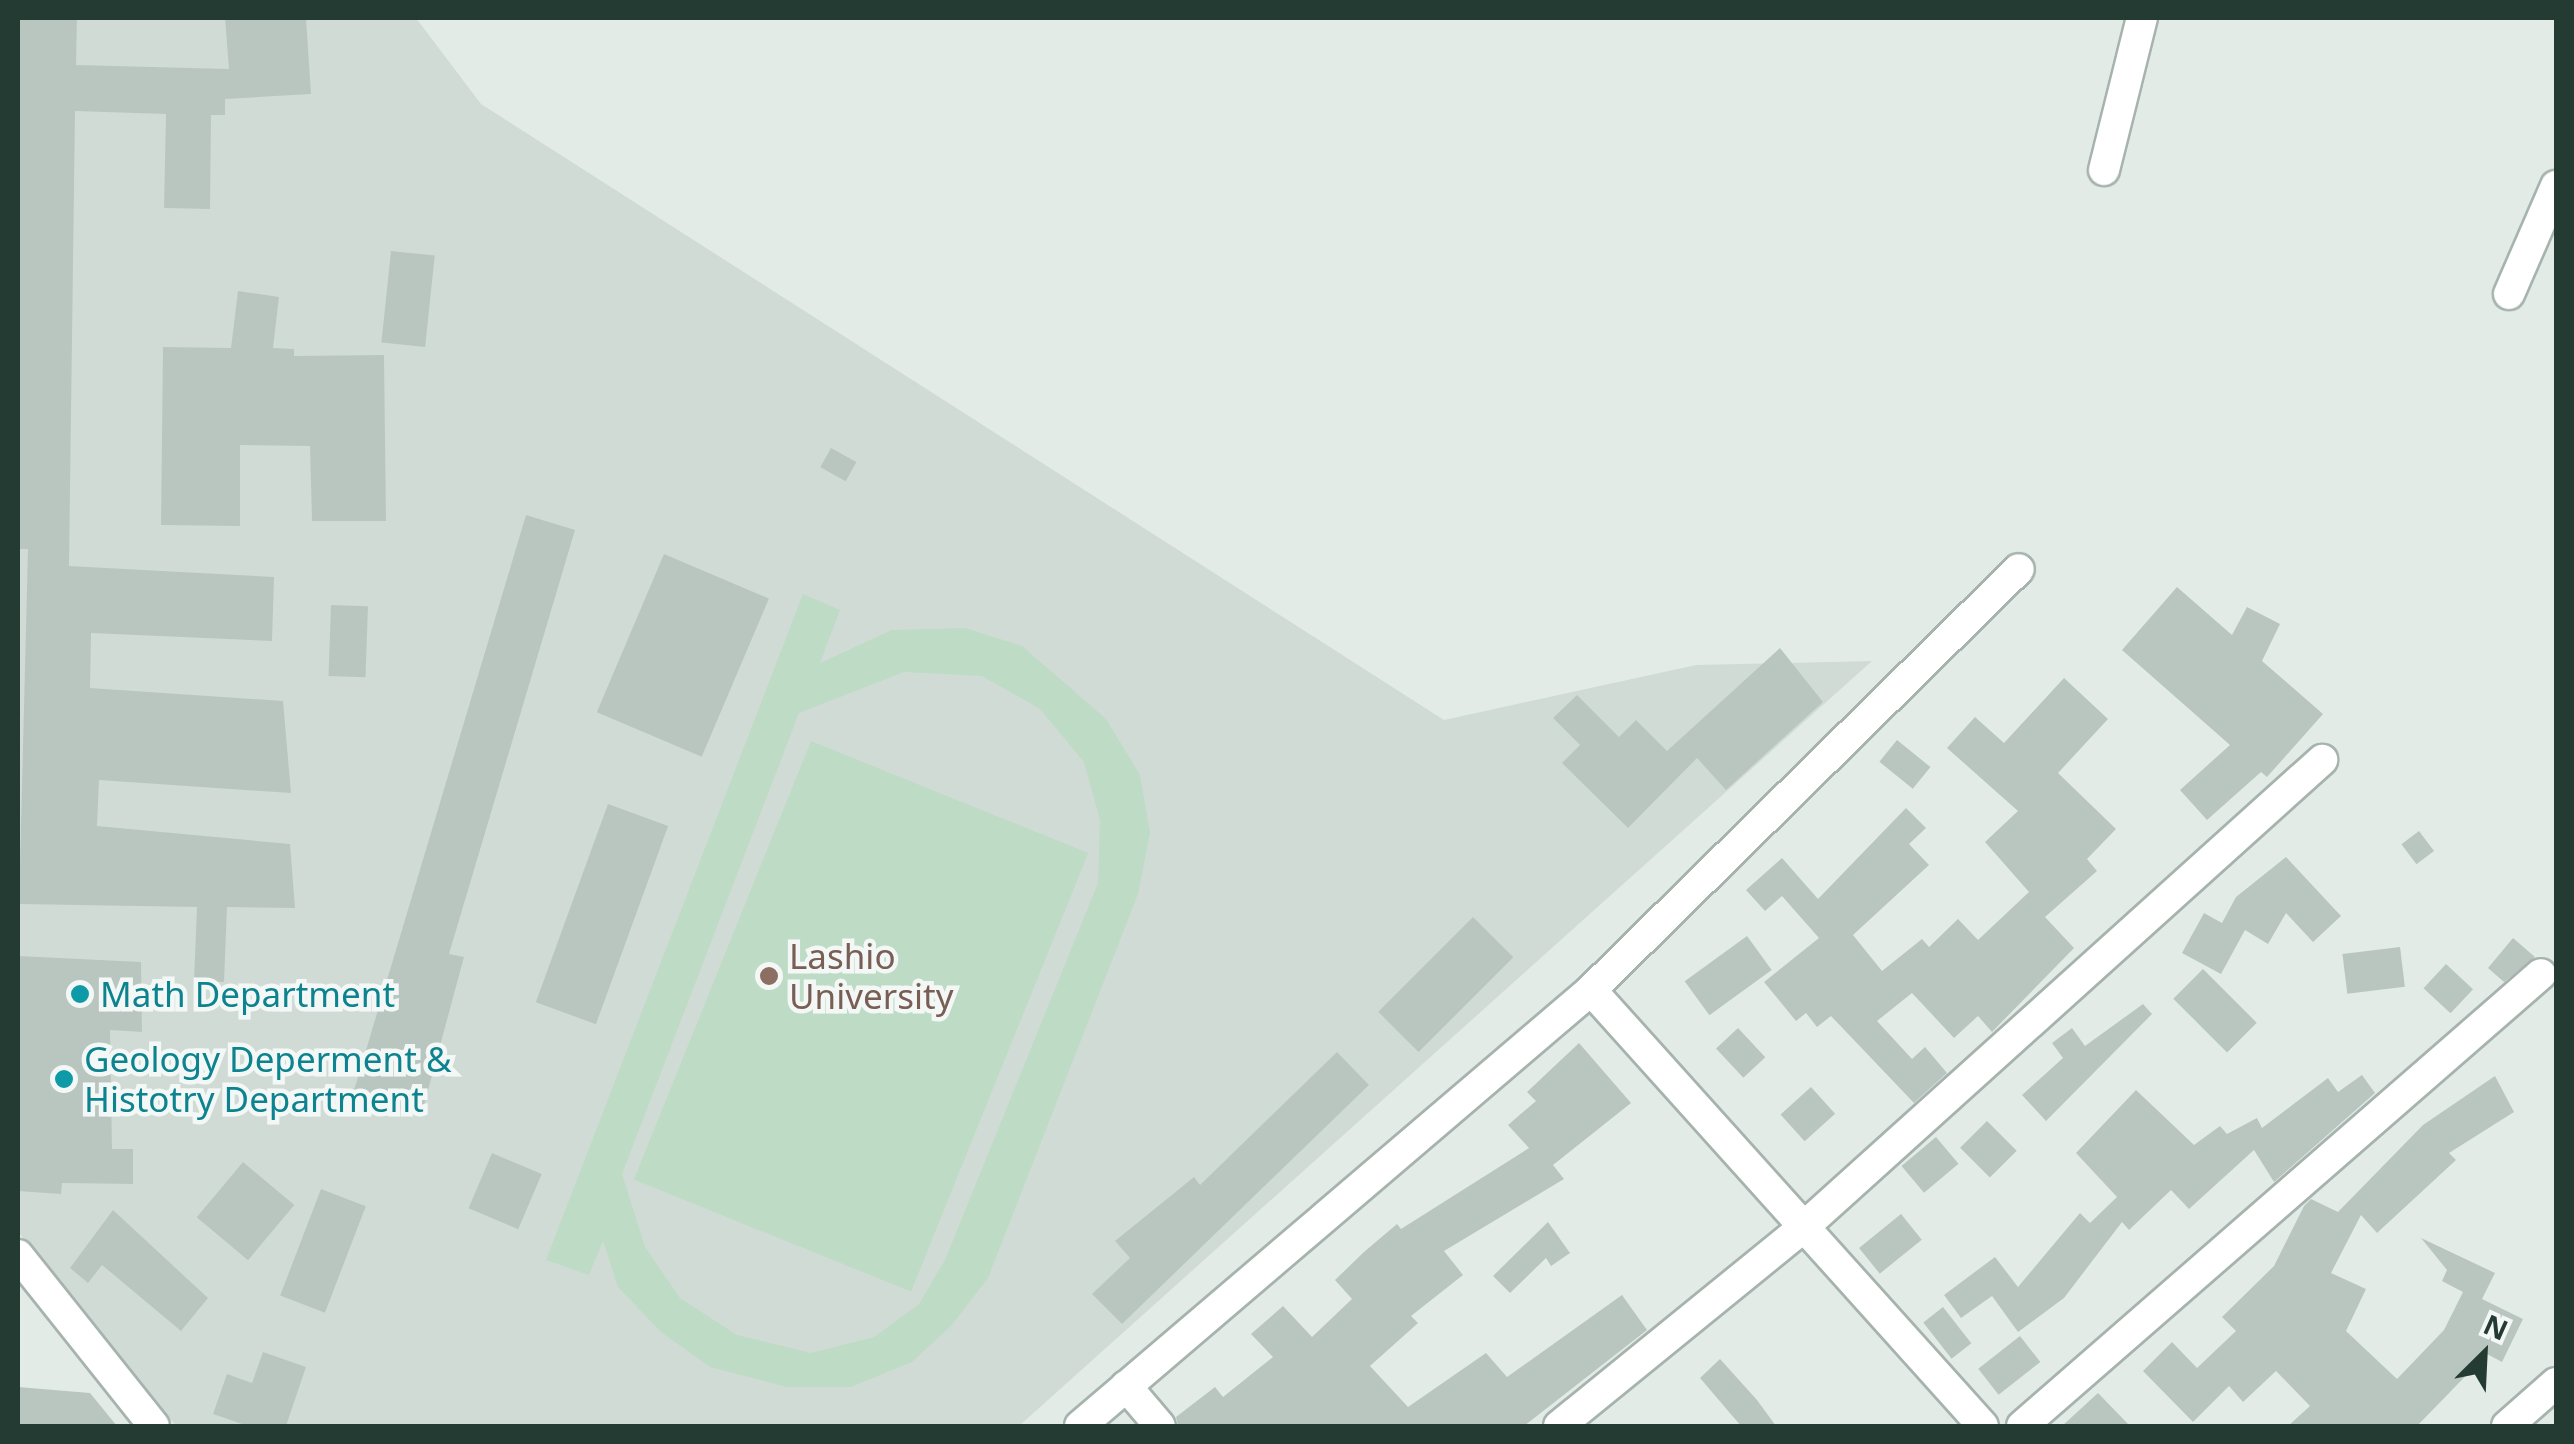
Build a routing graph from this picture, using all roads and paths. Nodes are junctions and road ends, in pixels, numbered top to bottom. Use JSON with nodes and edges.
{"nodes":[{"id":1,"x":2142,"y":18,"type":"edge"},
{"id":2,"x":2104,"y":170,"type":"dead end"},
{"id":3,"x":2556,"y":186,"type":"edge"},
{"id":4,"x":2509,"y":294,"type":"dead end"},
{"id":5,"x":2019,"y":569,"type":"dead end"},
{"id":6,"x":2322,"y":760,"type":"dead end"},
{"id":7,"x":2540,"y":974,"type":"dead end"},
{"id":8,"x":1591,"y":990,"type":"junction"},
{"id":9,"x":1806,"y":1225,"type":"junction"},
{"id":10,"x":18,"y":1254,"type":"edge"},
{"id":11,"x":2556,"y":1383,"type":"edge"},
{"id":12,"x":1126,"y":1386,"type":"junction"},
{"id":13,"x":154,"y":1426,"type":"edge"},
{"id":14,"x":1080,"y":1426,"type":"edge"},
{"id":15,"x":1160,"y":1426,"type":"edge"},
{"id":16,"x":1559,"y":1426,"type":"edge"},
{"id":17,"x":1982,"y":1426,"type":"edge"},
{"id":18,"x":2022,"y":1426,"type":"edge"},
{"id":19,"x":2507,"y":1426,"type":"edge"}],
"edges":[{"from":1,"to":2,"type":"street"},
{"from":3,"to":4,"type":"street"},
{"from":5,"to":8,"type":"street"},
{"from":6,"to":9,"type":"street"},
{"from":7,"to":18,"type":"street"},
{"from":8,"to":9,"type":"street"},
{"from":8,"to":12,"type":"street"},
{"from":9,"to":16,"type":"street"},
{"from":9,"to":17,"type":"street"},
{"from":10,"to":13,"type":"street"},
{"from":11,"to":19,"type":"street"},
{"from":12,"to":14,"type":"street"},
{"from":12,"to":15,"type":"street"}]}
